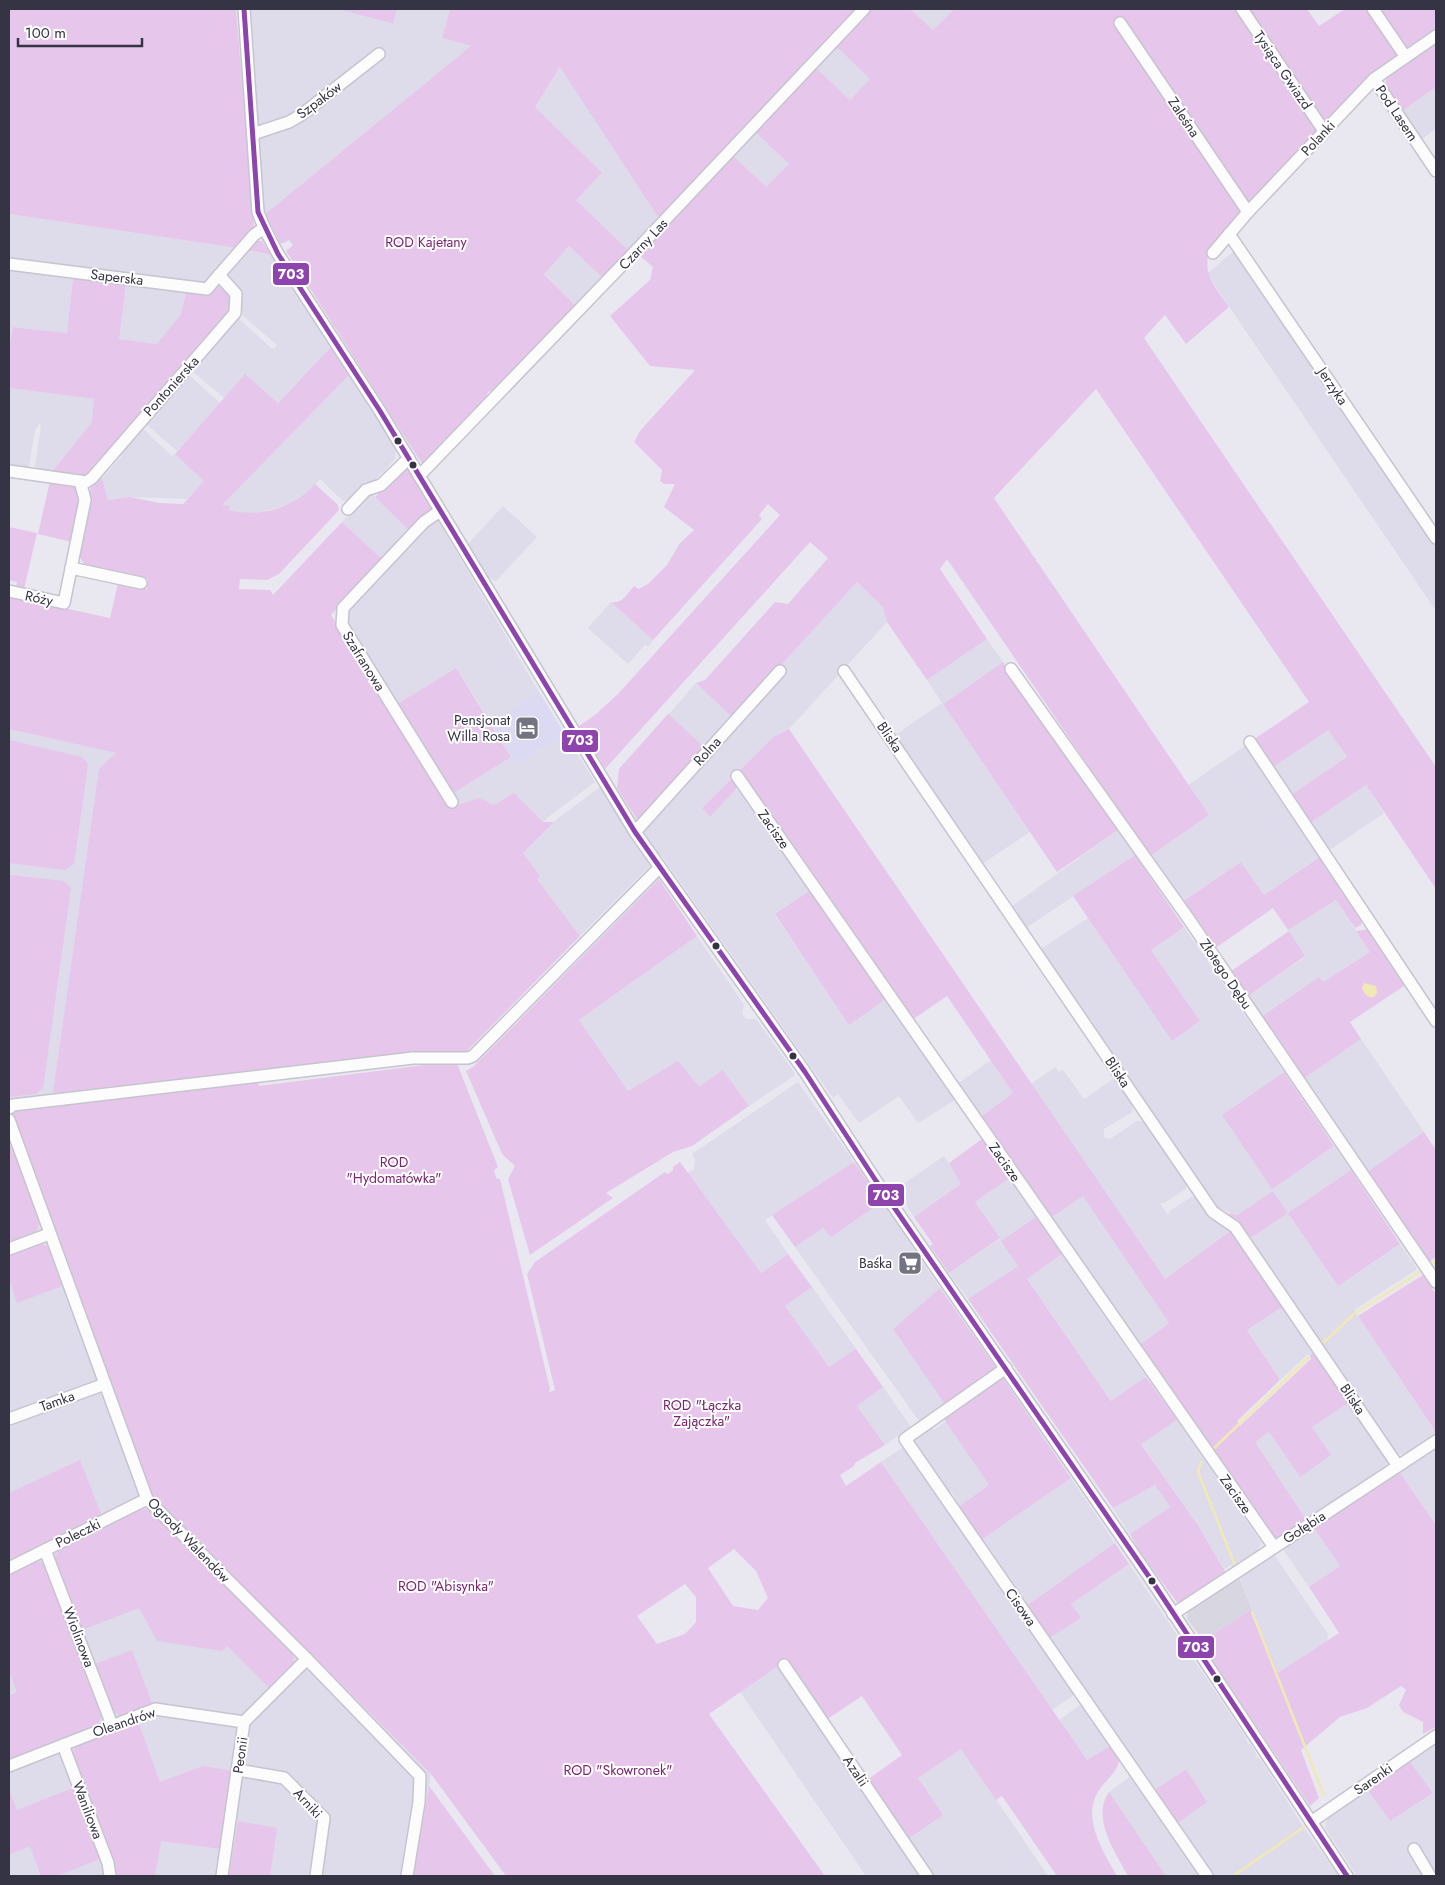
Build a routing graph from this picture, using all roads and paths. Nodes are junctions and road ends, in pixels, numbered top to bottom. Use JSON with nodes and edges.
{"nodes":[{"id":1,"x":244,"y":9,"type":"edge"},
{"id":2,"x":864,"y":9,"type":"edge"},
{"id":3,"x":1242,"y":9,"type":"edge"},
{"id":4,"x":1373,"y":9,"type":"edge"},
{"id":5,"x":1120,"y":23,"type":"dead end"},
{"id":6,"x":1436,"y":36,"type":"edge"},
{"id":7,"x":379,"y":54,"type":"dead end"},
{"id":8,"x":1405,"y":56,"type":"junction"},
{"id":9,"x":1374,"y":79,"type":"junction"},
{"id":10,"x":1324,"y":131,"type":"junction"},
{"id":11,"x":253,"y":134,"type":"junction"},
{"id":12,"x":1436,"y":171,"type":"edge"},
{"id":13,"x":1248,"y":212,"type":"junction"},
{"id":14,"x":264,"y":228,"type":"junction"},
{"id":15,"x":1229,"y":234,"type":"junction"},
{"id":16,"x":1213,"y":253,"type":"dead end"},
{"id":17,"x":9,"y":264,"type":"edge"},
{"id":18,"x":220,"y":275,"type":"junction"},
{"id":19,"x":409,"y":458,"type":"junction"},
{"id":20,"x":9,"y":471,"type":"edge"},
{"id":21,"x":419,"y":476,"type":"junction"},
{"id":22,"x":80,"y":481,"type":"junction"},
{"id":23,"x":348,"y":508,"type":"dead end"},
{"id":24,"x":440,"y":511,"type":"junction"},
{"id":25,"x":1436,"y":538,"type":"edge"},
{"id":26,"x":71,"y":568,"type":"junction"},
{"id":27,"x":142,"y":583,"type":"dead end"},
{"id":28,"x":9,"y":591,"type":"edge"},
{"id":29,"x":1011,"y":669,"type":"dead end"},
{"id":30,"x":844,"y":670,"type":"dead end"},
{"id":31,"x":780,"y":671,"type":"dead end"},
{"id":32,"x":1250,"y":742,"type":"dead end"},
{"id":33,"x":738,"y":776,"type":"dead end"},
{"id":34,"x":452,"y":802,"type":"dead end"},
{"id":35,"x":635,"y":832,"type":"junction"},
{"id":36,"x":659,"y":868,"type":"junction"},
{"id":37,"x":1436,"y":1021,"type":"edge"},
{"id":38,"x":9,"y":1108,"type":"edge"},
{"id":39,"x":9,"y":1120,"type":"edge"},
{"id":40,"x":49,"y":1234,"type":"junction"},
{"id":41,"x":9,"y":1249,"type":"edge"},
{"id":42,"x":1436,"y":1282,"type":"edge"},
{"id":43,"x":1006,"y":1368,"type":"junction"},
{"id":44,"x":105,"y":1384,"type":"junction"},
{"id":45,"x":9,"y":1418,"type":"edge"},
{"id":46,"x":1436,"y":1441,"type":"edge"},
{"id":47,"x":1398,"y":1466,"type":"junction"},
{"id":48,"x":147,"y":1499,"type":"junction"},
{"id":49,"x":1274,"y":1547,"type":"junction"},
{"id":50,"x":45,"y":1550,"type":"junction"},
{"id":51,"x":9,"y":1568,"type":"edge"},
{"id":52,"x":1173,"y":1614,"type":"junction"},
{"id":53,"x":307,"y":1659,"type":"junction"},
{"id":54,"x":784,"y":1665,"type":"dead end"},
{"id":55,"x":244,"y":1722,"type":"junction"},
{"id":56,"x":112,"y":1725,"type":"junction"},
{"id":57,"x":1436,"y":1736,"type":"edge"},
{"id":58,"x":63,"y":1745,"type":"junction"},
{"id":59,"x":9,"y":1766,"type":"edge"},
{"id":60,"x":238,"y":1770,"type":"junction"},
{"id":61,"x":1311,"y":1822,"type":"junction"},
{"id":62,"x":1414,"y":1849,"type":"dead end"},
{"id":63,"x":110,"y":1876,"type":"edge"},
{"id":64,"x":222,"y":1876,"type":"edge"},
{"id":65,"x":316,"y":1876,"type":"edge"},
{"id":66,"x":407,"y":1876,"type":"edge"},
{"id":67,"x":927,"y":1876,"type":"edge"},
{"id":68,"x":1207,"y":1876,"type":"edge"},
{"id":69,"x":1347,"y":1876,"type":"edge"},
{"id":70,"x":1430,"y":1876,"type":"edge"}],
"edges":[{"from":1,"to":11,"type":"street"},
{"from":2,"to":21,"type":"street","name":"Czarny Las"},
{"from":3,"to":10,"type":"street","name":"Tysiąca Gwiazd"},
{"from":4,"to":8,"type":"street"},
{"from":5,"to":13,"type":"street","name":"Zaleśna"},
{"from":6,"to":8,"type":"street","name":"Polanki"},
{"from":7,"to":11,"type":"street","name":"Szpaków"},
{"from":8,"to":9,"type":"street","name":"Polanki"},
{"from":9,"to":10,"type":"street","name":"Polanki"},
{"from":9,"to":12,"type":"street","name":"Pod Lasem"},
{"from":10,"to":13,"type":"street","name":"Polanki"},
{"from":11,"to":14,"type":"street"},
{"from":13,"to":15,"type":"street","name":"Polanki"},
{"from":14,"to":18,"type":"street"},
{"from":14,"to":19,"type":"street"},
{"from":15,"to":16,"type":"street","name":"Polanki"},
{"from":15,"to":25,"type":"street","name":"Jerzyka"},
{"from":17,"to":18,"type":"street","name":"Saperska"},
{"from":18,"to":22,"type":"street","name":"Pontonierska"},
{"from":19,"to":21,"type":"street"},
{"from":19,"to":23,"type":"street"},
{"from":20,"to":22,"type":"street"},
{"from":21,"to":24,"type":"street"},
{"from":22,"to":26,"type":"street","name":"Róży"},
{"from":24,"to":34,"type":"street","name":"Szafranowa"},
{"from":24,"to":35,"type":"street"},
{"from":26,"to":27,"type":"street"},
{"from":26,"to":28,"type":"street","name":"Róży"},
{"from":29,"to":42,"type":"street","name":"Złotego Dębu"},
{"from":30,"to":47,"type":"street","name":"Bliska"},
{"from":31,"to":35,"type":"street","name":"Rolna"},
{"from":32,"to":37,"type":"street"},
{"from":33,"to":49,"type":"street","name":"Zacisze"},
{"from":35,"to":36,"type":"street"},
{"from":36,"to":38,"type":"street"},
{"from":36,"to":43,"type":"street"},
{"from":39,"to":40,"type":"street","name":"Ogrody Walendów"},
{"from":40,"to":41,"type":"street"},
{"from":40,"to":44,"type":"street","name":"Ogrody Walendów"},
{"from":43,"to":52,"type":"street"},
{"from":43,"to":68,"type":"street","name":"Cisowa"},
{"from":44,"to":45,"type":"street","name":"Tamka"},
{"from":44,"to":48,"type":"street","name":"Ogrody Walendów"},
{"from":46,"to":47,"type":"street","name":"Gołębia"},
{"from":47,"to":49,"type":"street","name":"Gołębia"},
{"from":48,"to":50,"type":"street","name":"Poleczki"},
{"from":48,"to":53,"type":"street","name":"Ogrody Walendów"},
{"from":49,"to":52,"type":"street","name":"Gołębia"},
{"from":50,"to":51,"type":"street","name":"Poleczki"},
{"from":50,"to":56,"type":"street","name":"Wiolinowa"},
{"from":52,"to":61,"type":"street"},
{"from":53,"to":55,"type":"street","name":"Peonii"},
{"from":53,"to":66,"type":"street","name":"Ogrody Walendów"},
{"from":54,"to":67,"type":"street","name":"Azalii"},
{"from":55,"to":56,"type":"street","name":"Oleandrów"},
{"from":55,"to":60,"type":"street","name":"Peonii"},
{"from":56,"to":58,"type":"street","name":"Oleandrów"},
{"from":57,"to":61,"type":"street","name":"Sarenki"},
{"from":58,"to":59,"type":"street","name":"Oleandrów"},
{"from":58,"to":63,"type":"street","name":"Waniliowa"},
{"from":60,"to":64,"type":"street","name":"Peonii"},
{"from":60,"to":65,"type":"street","name":"Arniki"},
{"from":61,"to":69,"type":"street"},
{"from":62,"to":70,"type":"street"}]}
